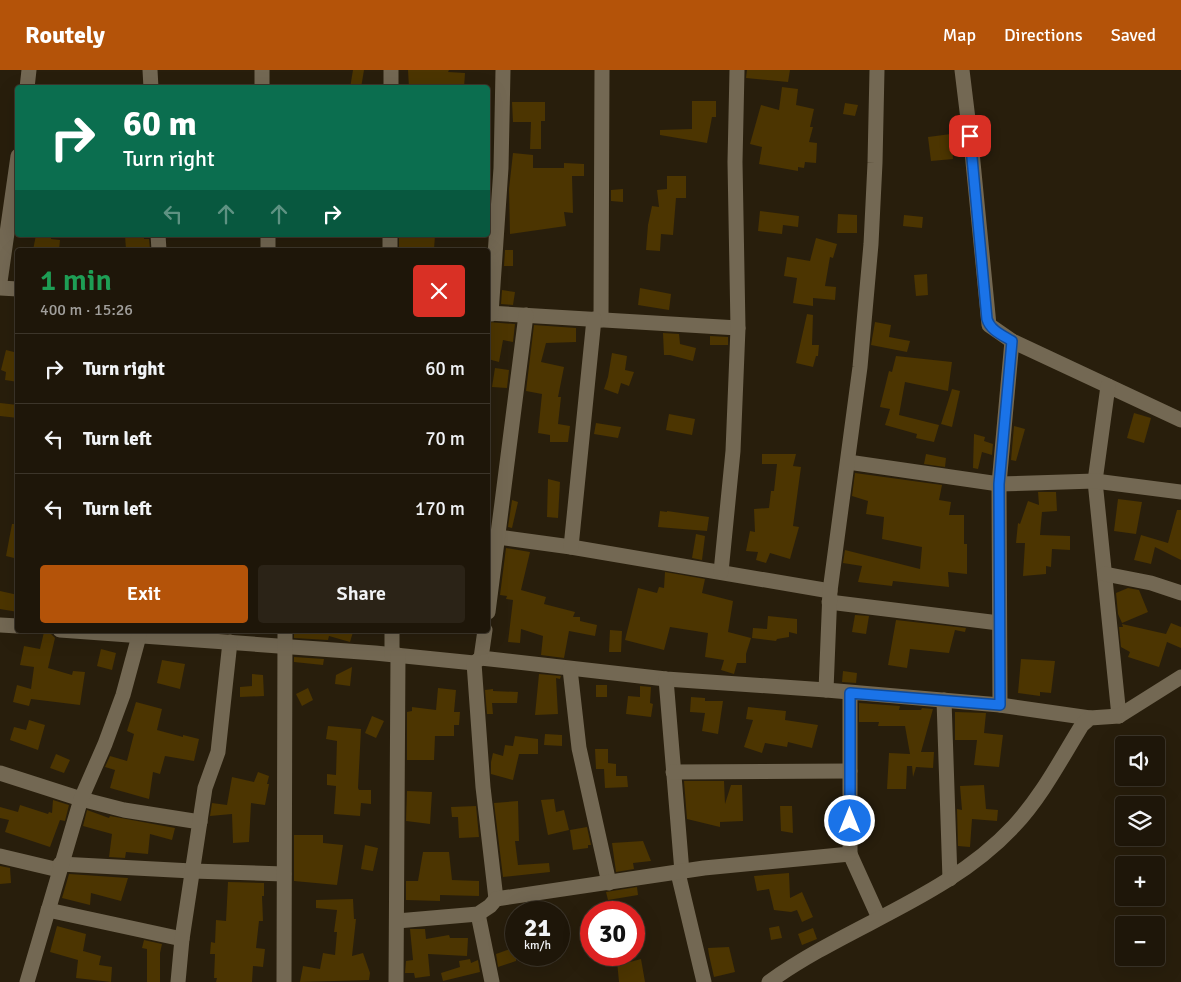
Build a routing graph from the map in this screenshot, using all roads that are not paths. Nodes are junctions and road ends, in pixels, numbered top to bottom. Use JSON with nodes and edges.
{"nodes":[{"id":1,"x":29,"y":70,"type":"edge"},
{"id":2,"x":150,"y":70,"type":"edge"},
{"id":3,"x":262,"y":70,"type":"edge"},
{"id":4,"x":391,"y":70,"type":"edge"},
{"id":5,"x":503,"y":70,"type":"edge"},
{"id":6,"x":602,"y":70,"type":"edge"},
{"id":7,"x":737,"y":70,"type":"edge"},
{"id":8,"x":877,"y":70,"type":"edge"},
{"id":9,"x":962,"y":70,"type":"edge"},
{"id":10,"x":27,"y":85,"type":"edge"},
{"id":11,"x":151,"y":85,"type":"edge"},
{"id":12,"x":262,"y":85,"type":"edge"},
{"id":13,"x":391,"y":85,"type":"edge"},
{"id":14,"x":15,"y":177,"type":"edge"},
{"id":15,"x":0,"y":282,"type":"edge"},
{"id":16,"x":0,"y":288,"type":"edge"},
{"id":17,"x":15,"y":289,"type":"edge"},
{"id":18,"x":490,"y":302,"type":"edge"},
{"id":19,"x":490,"y":314,"type":"edge"},
{"id":20,"x":526,"y":315,"type":"junction"},
{"id":21,"x":597,"y":320,"type":"junction"},
{"id":22,"x":738,"y":328,"type":"junction"},
{"id":23,"x":1012,"y":341,"type":"junction"},
{"id":24,"x":1108,"y":386,"type":"junction"},
{"id":25,"x":1181,"y":420,"type":"edge"},
{"id":26,"x":848,"y":462,"type":"junction"},
{"id":27,"x":1095,"y":481,"type":"junction"},
{"id":28,"x":999,"y":484,"type":"junction"},
{"id":29,"x":1181,"y":492,"type":"edge"},
{"id":30,"x":498,"y":537,"type":"junction"},
{"id":31,"x":571,"y":547,"type":"junction"},
{"id":32,"x":721,"y":572,"type":"junction"},
{"id":33,"x":1104,"y":574,"type":"junction"},
{"id":34,"x":1181,"y":593,"type":"edge"},
{"id":35,"x":830,"y":596,"type":"junction"},
{"id":36,"x":490,"y":597,"type":"edge"},
{"id":37,"x":999,"y":623,"type":"junction"},
{"id":38,"x":0,"y":625,"type":"edge"},
{"id":39,"x":15,"y":626,"type":"edge"},
{"id":40,"x":100,"y":633,"type":"edge"},
{"id":41,"x":285,"y":633,"type":"edge"},
{"id":42,"x":392,"y":633,"type":"edge"},
{"id":43,"x":484,"y":633,"type":"edge"},
{"id":44,"x":170,"y":634,"type":"edge"},
{"id":45,"x":139,"y":636,"type":"junction"},
{"id":46,"x":230,"y":642,"type":"junction"},
{"id":47,"x":286,"y":646,"type":"junction"},
{"id":48,"x":395,"y":654,"type":"junction"},
{"id":49,"x":477,"y":661,"type":"junction"},
{"id":50,"x":570,"y":668,"type":"junction"},
{"id":51,"x":1181,"y":677,"type":"edge"},
{"id":52,"x":666,"y":679,"type":"junction"},
{"id":53,"x":826,"y":690,"type":"junction"},
{"id":54,"x":850,"y":693,"type":"junction"},
{"id":55,"x":944,"y":700,"type":"junction"},
{"id":56,"x":1000,"y":705,"type":"junction"},
{"id":57,"x":1119,"y":716,"type":"junction"},
{"id":58,"x":1090,"y":718,"type":"junction"},
{"id":59,"x":850,"y":771,"type":"junction"},
{"id":60,"x":673,"y":772,"type":"junction"},
{"id":61,"x":0,"y":773,"type":"edge"},
{"id":62,"x":81,"y":799,"type":"junction"},
{"id":63,"x":200,"y":822,"type":"junction"},
{"id":64,"x":850,"y":854,"type":"junction"},
{"id":65,"x":0,"y":856,"type":"edge"},
{"id":66,"x":60,"y":867,"type":"junction"},
{"id":67,"x":192,"y":871,"type":"junction"},
{"id":68,"x":680,"y":872,"type":"junction"},
{"id":69,"x":284,"y":874,"type":"junction"},
{"id":70,"x":950,"y":880,"type":"junction"},
{"id":71,"x":609,"y":883,"type":"junction"},
{"id":72,"x":496,"y":899,"type":"junction"},
{"id":73,"x":48,"y":910,"type":"junction"},
{"id":74,"x":478,"y":914,"type":"junction"},
{"id":75,"x":880,"y":918,"type":"junction"},
{"id":76,"x":397,"y":921,"type":"junction"},
{"id":77,"x":182,"y":939,"type":"junction"},
{"id":78,"x":27,"y":982,"type":"edge"},
{"id":79,"x":178,"y":982,"type":"edge"},
{"id":80,"x":284,"y":982,"type":"edge"},
{"id":81,"x":396,"y":982,"type":"edge"},
{"id":82,"x":492,"y":982,"type":"edge"},
{"id":83,"x":704,"y":982,"type":"edge"},
{"id":84,"x":769,"y":982,"type":"edge"}],
"edges":[{"from":1,"to":10,"type":"street"},
{"from":2,"to":11,"type":"street"},
{"from":3,"to":12,"type":"street"},
{"from":4,"to":13,"type":"street"},
{"from":5,"to":18,"type":"street"},
{"from":6,"to":21,"type":"street"},
{"from":7,"to":22,"type":"street"},
{"from":8,"to":26,"type":"street"},
{"from":9,"to":23,"type":"street"},
{"from":14,"to":15,"type":"street"},
{"from":16,"to":17,"type":"street"},
{"from":19,"to":20,"type":"street"},
{"from":20,"to":21,"type":"street"},
{"from":20,"to":30,"type":"street"},
{"from":21,"to":22,"type":"street"},
{"from":21,"to":31,"type":"street"},
{"from":22,"to":32,"type":"street"},
{"from":23,"to":24,"type":"street"},
{"from":23,"to":28,"type":"street"},
{"from":24,"to":25,"type":"street"},
{"from":24,"to":27,"type":"street"},
{"from":26,"to":28,"type":"street"},
{"from":26,"to":35,"type":"street"},
{"from":27,"to":28,"type":"street"},
{"from":27,"to":29,"type":"street"},
{"from":27,"to":33,"type":"street"},
{"from":28,"to":37,"type":"street"},
{"from":30,"to":31,"type":"street"},
{"from":30,"to":36,"type":"street"},
{"from":31,"to":32,"type":"street"},
{"from":32,"to":35,"type":"street"},
{"from":33,"to":34,"type":"street"},
{"from":33,"to":57,"type":"street"},
{"from":35,"to":37,"type":"street"},
{"from":35,"to":53,"type":"street"},
{"from":37,"to":56,"type":"street"},
{"from":38,"to":39,"type":"street"},
{"from":40,"to":45,"type":"street"},
{"from":41,"to":47,"type":"street"},
{"from":42,"to":48,"type":"street"},
{"from":43,"to":49,"type":"street"},
{"from":44,"to":45,"type":"street"},
{"from":44,"to":46,"type":"street"},
{"from":45,"to":62,"type":"street"},
{"from":46,"to":47,"type":"street"},
{"from":46,"to":63,"type":"street"},
{"from":47,"to":48,"type":"street"},
{"from":47,"to":69,"type":"street"},
{"from":48,"to":49,"type":"street"},
{"from":48,"to":76,"type":"street"},
{"from":49,"to":50,"type":"street"},
{"from":49,"to":72,"type":"street"},
{"from":50,"to":52,"type":"street"},
{"from":50,"to":71,"type":"street"},
{"from":51,"to":57,"type":"street"},
{"from":52,"to":53,"type":"street"},
{"from":52,"to":60,"type":"street"},
{"from":53,"to":54,"type":"street"},
{"from":54,"to":55,"type":"street"},
{"from":54,"to":59,"type":"street"},
{"from":55,"to":56,"type":"street"},
{"from":55,"to":70,"type":"street"},
{"from":56,"to":58,"type":"street"},
{"from":57,"to":58,"type":"street"},
{"from":58,"to":70,"type":"street"},
{"from":59,"to":60,"type":"street"},
{"from":59,"to":64,"type":"street"},
{"from":60,"to":68,"type":"street"},
{"from":61,"to":62,"type":"street"},
{"from":62,"to":63,"type":"street"},
{"from":62,"to":66,"type":"street"},
{"from":63,"to":67,"type":"street"},
{"from":64,"to":68,"type":"street"},
{"from":64,"to":75,"type":"street"},
{"from":65,"to":66,"type":"street"},
{"from":66,"to":67,"type":"street"},
{"from":66,"to":73,"type":"street"},
{"from":67,"to":69,"type":"street"},
{"from":67,"to":77,"type":"street"},
{"from":68,"to":71,"type":"street"},
{"from":68,"to":83,"type":"street"},
{"from":69,"to":80,"type":"street"},
{"from":70,"to":75,"type":"street"},
{"from":71,"to":72,"type":"street"},
{"from":72,"to":74,"type":"street"},
{"from":73,"to":77,"type":"street"},
{"from":73,"to":78,"type":"street"},
{"from":74,"to":76,"type":"street"},
{"from":74,"to":82,"type":"street"},
{"from":75,"to":84,"type":"street"},
{"from":76,"to":81,"type":"street"},
{"from":77,"to":79,"type":"street"}]}
